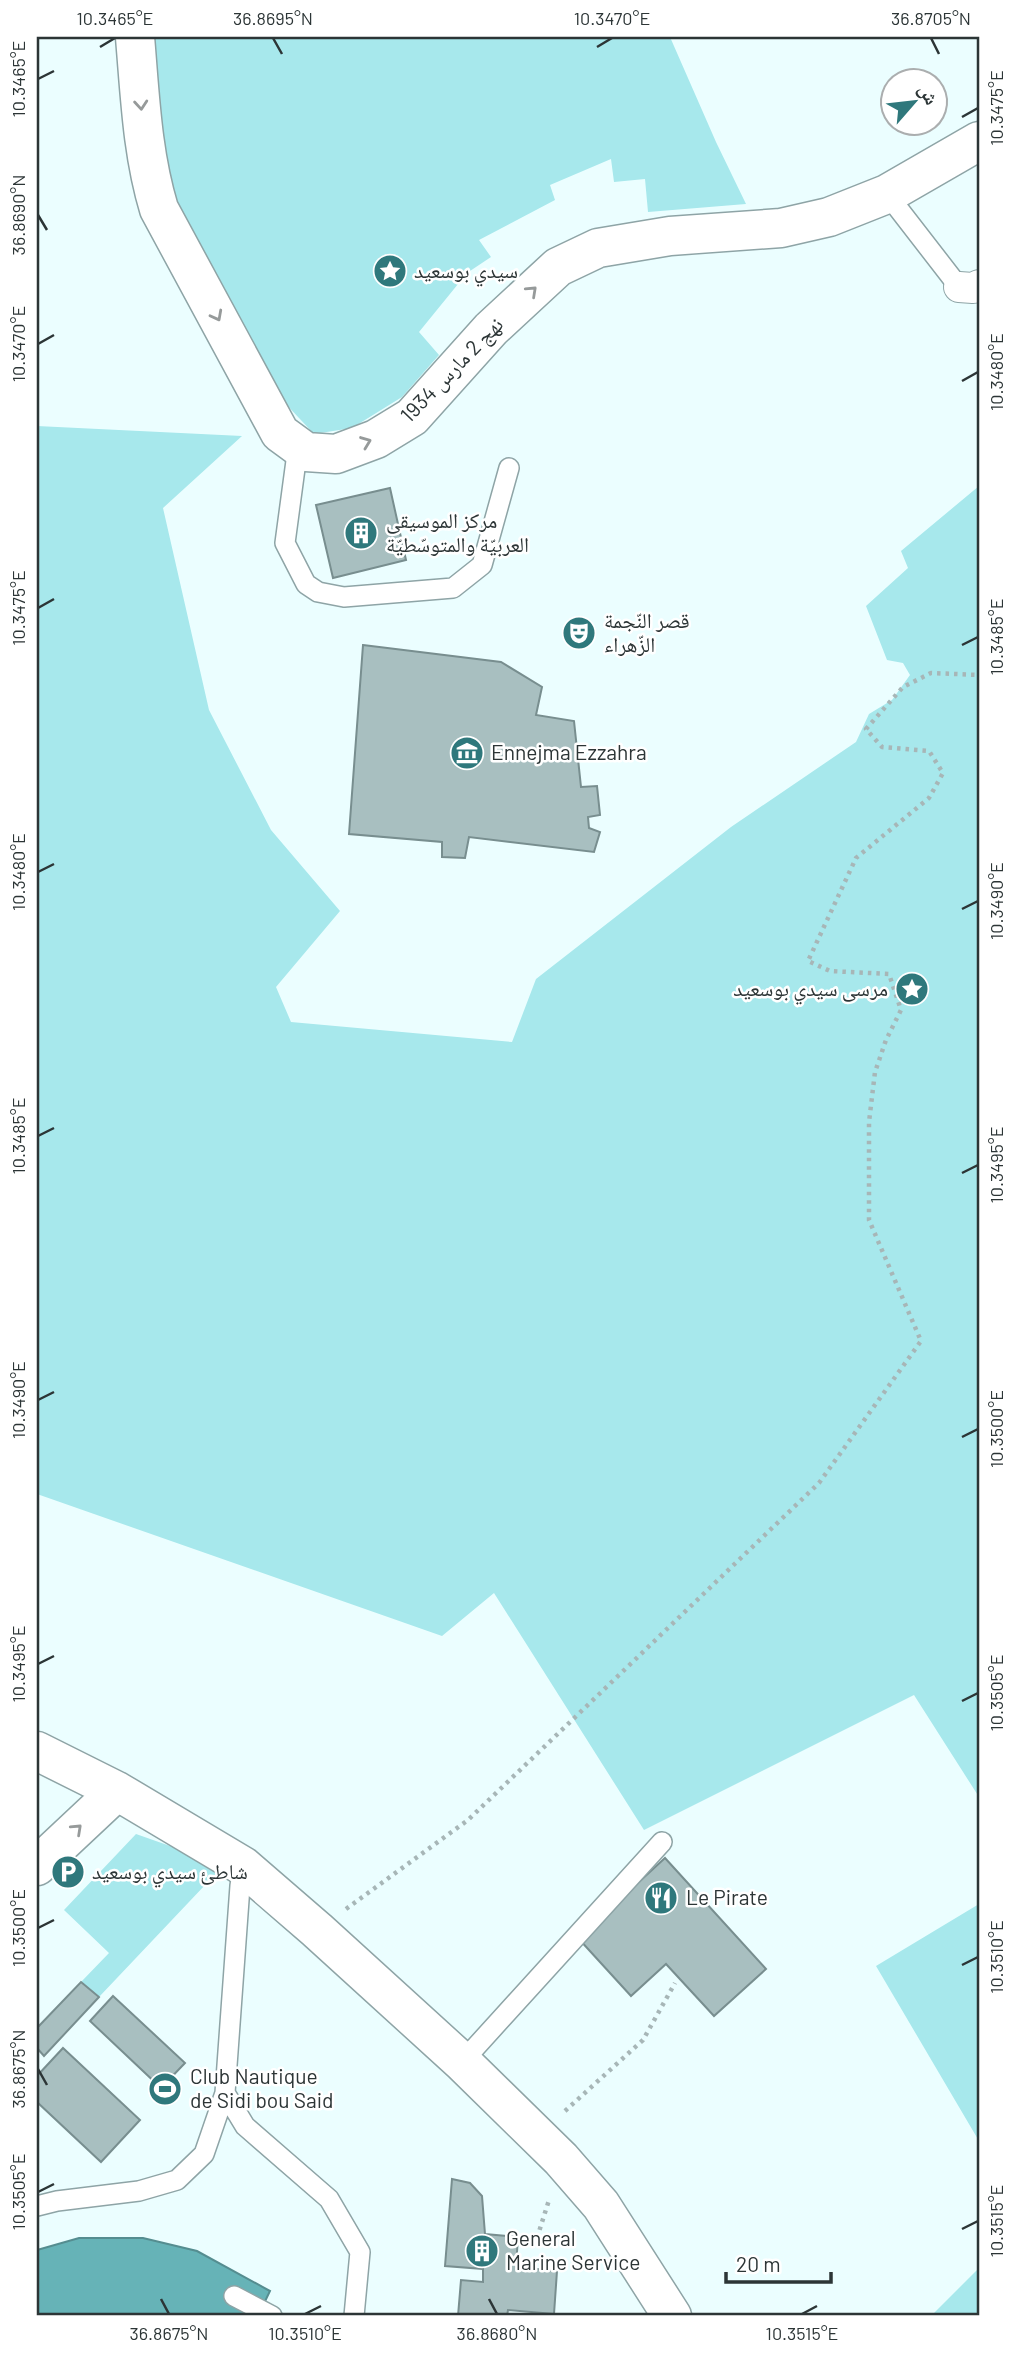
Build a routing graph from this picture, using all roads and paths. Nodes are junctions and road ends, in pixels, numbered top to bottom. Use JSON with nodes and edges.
{"nodes":[{"id":1,"x":135,"y":37,"type":"edge"},
{"id":2,"x":979,"y":141,"type":"edge"},
{"id":3,"x":887,"y":194,"type":"junction"},
{"id":4,"x":969,"y":286,"type":"edge"},
{"id":5,"x":298,"y":446,"type":"junction"},
{"id":6,"x":509,"y":468,"type":"dead end"},
{"id":7,"x":979,"y":675,"type":"edge"},
{"id":8,"x":37,"y":1751,"type":"edge"},
{"id":9,"x":117,"y":1791,"type":"junction"},
{"id":10,"x":662,"y":1842,"type":"dead end"},
{"id":11,"x":37,"y":1866,"type":"edge"},
{"id":12,"x":243,"y":1866,"type":"junction"},
{"id":13,"x":317,"y":1930,"type":"junction"},
{"id":14,"x":675,"y":1983,"type":"dead end"},
{"id":15,"x":462,"y":2062,"type":"junction"},
{"id":16,"x":225,"y":2093,"type":"junction"},
{"id":17,"x":538,"y":2136,"type":"junction"},
{"id":18,"x":37,"y":2206,"type":"edge"},
{"id":19,"x":234,"y":2296,"type":"dead end"},
{"id":20,"x":272,"y":2316,"type":"edge"},
{"id":21,"x":354,"y":2316,"type":"edge"},
{"id":22,"x":672,"y":2316,"type":"edge"}],
"edges":[{"from":1,"to":5,"type":"street","one_way":true},
{"from":2,"to":3,"type":"street","name":"نهج 2 مارس 1934"},
{"from":3,"to":4,"type":"lane"},
{"from":5,"to":3,"type":"street","name":"نهج 2 مارس 1934","one_way":true},
{"from":5,"to":6,"type":"lane"},
{"from":7,"to":13,"type":"path"},
{"from":8,"to":9,"type":"street"},
{"from":11,"to":9,"type":"street","one_way":true},
{"from":9,"to":12,"type":"street"},
{"from":10,"to":15,"type":"lane"},
{"from":12,"to":13,"type":"street"},
{"from":12,"to":16,"type":"lane"},
{"from":13,"to":15,"type":"street"},
{"from":14,"to":17,"type":"path"},
{"from":15,"to":17,"type":"street"},
{"from":16,"to":18,"type":"lane"},
{"from":16,"to":21,"type":"lane"},
{"from":17,"to":22,"type":"street"},
{"from":19,"to":20,"type":"lane"}]}
